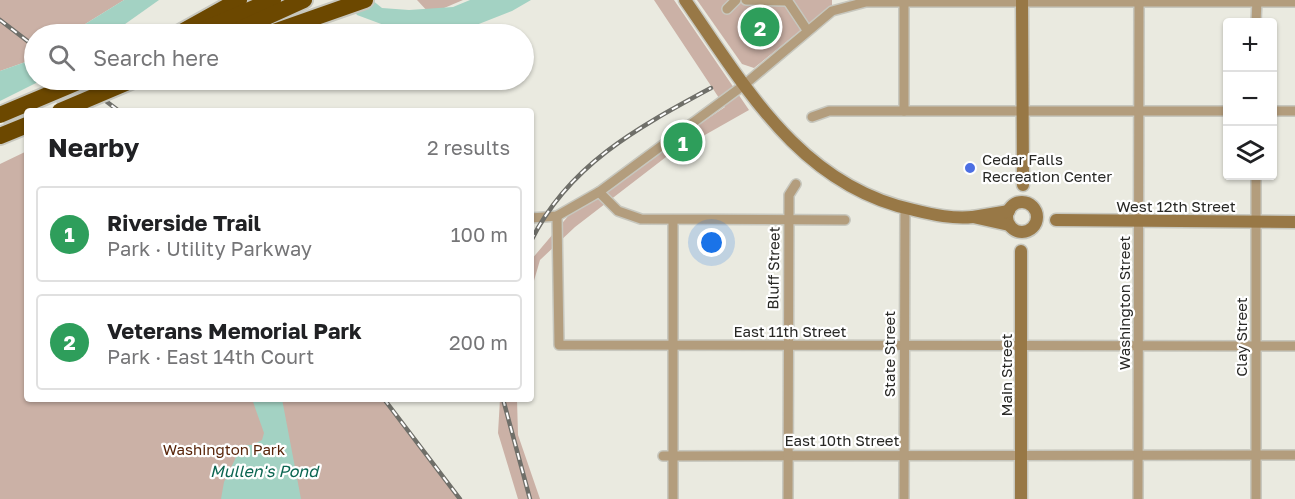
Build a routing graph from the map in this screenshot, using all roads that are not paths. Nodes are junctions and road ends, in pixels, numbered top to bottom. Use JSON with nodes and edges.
{"nodes":[{"id":1,"x":239,"y":0,"type":"edge"},
{"id":2,"x":273,"y":0,"type":"edge"},
{"id":3,"x":304,"y":0,"type":"edge"},
{"id":4,"x":365,"y":0,"type":"edge"},
{"id":5,"x":685,"y":0,"type":"edge"},
{"id":6,"x":736,"y":0,"type":"edge"},
{"id":7,"x":746,"y":0,"type":"edge"},
{"id":8,"x":787,"y":0,"type":"edge"},
{"id":9,"x":1022,"y":0,"type":"edge"},
{"id":10,"x":904,"y":1,"type":"edge"},
{"id":11,"x":1139,"y":1,"type":"edge"},
{"id":12,"x":1257,"y":1,"type":"edge"},
{"id":13,"x":1295,"y":2,"type":"edge"},
{"id":14,"x":728,"y":9,"type":"dead end"},
{"id":15,"x":1257,"y":18,"type":"edge"},
{"id":16,"x":196,"y":24,"type":"edge"},
{"id":17,"x":217,"y":24,"type":"edge"},
{"id":18,"x":251,"y":24,"type":"edge"},
{"id":19,"x":297,"y":24,"type":"edge"},
{"id":20,"x":807,"y":30,"type":"junction"},
{"id":21,"x":744,"y":85,"type":"junction"},
{"id":22,"x":59,"y":90,"type":"edge"},
{"id":23,"x":111,"y":90,"type":"edge"},
{"id":24,"x":113,"y":90,"type":"edge"},
{"id":25,"x":105,"y":93,"type":"junction"},
{"id":26,"x":68,"y":108,"type":"edge"},
{"id":27,"x":904,"y":111,"type":"junction"},
{"id":28,"x":1022,"y":111,"type":"junction"},
{"id":29,"x":1139,"y":111,"type":"junction"},
{"id":30,"x":1223,"y":111,"type":"edge"},
{"id":31,"x":1277,"y":111,"type":"edge"},
{"id":32,"x":1295,"y":111,"type":"edge"},
{"id":33,"x":0,"y":115,"type":"edge"},
{"id":34,"x":812,"y":117,"type":"dead end"},
{"id":35,"x":24,"y":126,"type":"edge"},
{"id":36,"x":0,"y":136,"type":"edge"},
{"id":37,"x":1256,"y":180,"type":"edge"},
{"id":38,"x":796,"y":184,"type":"dead end"},
{"id":39,"x":1023,"y":185,"type":"junction"},
{"id":40,"x":599,"y":192,"type":"junction"},
{"id":41,"x":905,"y":208,"type":"junction"},
{"id":42,"x":1033,"y":208,"type":"junction"},
{"id":43,"x":1010,"y":209,"type":"junction"},
{"id":44,"x":557,"y":216,"type":"junction"},
{"id":45,"x":973,"y":217,"type":"junction"},
{"id":46,"x":534,"y":218,"type":"edge"},
{"id":47,"x":673,"y":220,"type":"junction"},
{"id":48,"x":789,"y":220,"type":"junction"},
{"id":49,"x":845,"y":220,"type":"dead end"},
{"id":50,"x":1056,"y":220,"type":"junction"},
{"id":51,"x":1139,"y":221,"type":"junction"},
{"id":52,"x":1256,"y":222,"type":"junction"},
{"id":53,"x":1295,"y":222,"type":"edge"},
{"id":54,"x":1011,"y":227,"type":"junction"},
{"id":55,"x":1030,"y":229,"type":"junction"},
{"id":56,"x":1021,"y":251,"type":"junction"},
{"id":57,"x":673,"y":345,"type":"junction"},
{"id":58,"x":787,"y":346,"type":"junction"},
{"id":59,"x":904,"y":346,"type":"junction"},
{"id":60,"x":1138,"y":346,"type":"junction"},
{"id":61,"x":1256,"y":346,"type":"junction"},
{"id":62,"x":1295,"y":346,"type":"edge"},
{"id":63,"x":1021,"y":347,"type":"junction"},
{"id":64,"x":1021,"y":454,"type":"junction"},
{"id":65,"x":1138,"y":454,"type":"junction"},
{"id":66,"x":788,"y":455,"type":"junction"},
{"id":67,"x":904,"y":455,"type":"junction"},
{"id":68,"x":1256,"y":455,"type":"junction"},
{"id":69,"x":1295,"y":455,"type":"edge"},
{"id":70,"x":668,"y":456,"type":"junction"},
{"id":71,"x":673,"y":499,"type":"edge"},
{"id":72,"x":788,"y":499,"type":"edge"},
{"id":73,"x":904,"y":499,"type":"edge"},
{"id":74,"x":1021,"y":499,"type":"edge"},
{"id":75,"x":1138,"y":499,"type":"edge"},
{"id":76,"x":1256,"y":499,"type":"edge"}],
"edges":[{"from":1,"to":16,"type":"highway"},
{"from":2,"to":17,"type":"highway"},
{"from":3,"to":18,"type":"highway"},
{"from":4,"to":19,"type":"highway"},
{"from":5,"to":21,"type":"main road"},
{"from":6,"to":14,"type":"street"},
{"from":7,"to":8,"type":"street"},
{"from":8,"to":20,"type":"street"},
{"from":9,"to":10,"type":"street"},
{"from":9,"to":11,"type":"street"},
{"from":9,"to":28,"type":"main road"},
{"from":10,"to":20,"type":"street"},
{"from":10,"to":27,"type":"street"},
{"from":11,"to":12,"type":"street"},
{"from":11,"to":29,"type":"street","name":"Washington Street"},
{"from":12,"to":13,"type":"street"},
{"from":12,"to":15,"type":"street"},
{"from":20,"to":21,"type":"street"},
{"from":21,"to":40,"type":"street"},
{"from":21,"to":41,"type":"main road"},
{"from":22,"to":33,"type":"highway","bridge":true},
{"from":23,"to":25,"type":"highway","bridge":true},
{"from":24,"to":25,"type":"highway","bridge":true},
{"from":25,"to":26,"type":"highway","bridge":true},
{"from":27,"to":28,"type":"street"},
{"from":27,"to":34,"type":"street"},
{"from":28,"to":29,"type":"street"},
{"from":28,"to":39,"type":"main road"},
{"from":29,"to":30,"type":"street"},
{"from":29,"to":51,"type":"street","name":"Washington Street"},
{"from":31,"to":32,"type":"street"},
{"from":35,"to":36,"type":"highway"},
{"from":37,"to":52,"type":"street","name":"Clay Street"},
{"from":38,"to":48,"type":"street","name":"Bluff Street"},
{"from":39,"to":42,"type":"main road"},
{"from":39,"to":43,"type":"main road"},
{"from":40,"to":44,"type":"street"},
{"from":40,"to":47,"type":"street"},
{"from":41,"to":45,"type":"main road"},
{"from":41,"to":59,"type":"street","name":"State Street"},
{"from":42,"to":43,"type":"main road"},
{"from":42,"to":50,"type":"main road","name":"West 12th Street"},
{"from":42,"to":55,"type":"main road","name":"Main Street"},
{"from":43,"to":45,"type":"main road"},
{"from":43,"to":54,"type":"main road"},
{"from":44,"to":46,"type":"street"},
{"from":44,"to":57,"type":"street","name":"East 11th Street"},
{"from":45,"to":54,"type":"main road"},
{"from":47,"to":48,"type":"street"},
{"from":47,"to":57,"type":"street"},
{"from":48,"to":49,"type":"street"},
{"from":48,"to":58,"type":"street","name":"Bluff Street"},
{"from":50,"to":51,"type":"main road","name":"West 12th Street"},
{"from":50,"to":55,"type":"main road","name":"West 12th Street"},
{"from":51,"to":52,"type":"main road","name":"West 12th Street"},
{"from":51,"to":60,"type":"street","name":"Washington Street"},
{"from":52,"to":53,"type":"main road","name":"West 12th Street"},
{"from":52,"to":61,"type":"street","name":"Clay Street"},
{"from":54,"to":55,"type":"main road"},
{"from":54,"to":56,"type":"main road","name":"Main Street"},
{"from":55,"to":56,"type":"main road","name":"Main Street"},
{"from":56,"to":63,"type":"main road","name":"Main Street"},
{"from":57,"to":58,"type":"street","name":"East 11th Street"},
{"from":57,"to":70,"type":"street"},
{"from":58,"to":59,"type":"street","name":"East 11th Street"},
{"from":58,"to":66,"type":"street","name":"Bluff Street"},
{"from":59,"to":63,"type":"street","name":"East 11th Street"},
{"from":59,"to":67,"type":"street","name":"State Street"},
{"from":60,"to":61,"type":"street","name":"East 11th Street"},
{"from":60,"to":63,"type":"street","name":"East 11th Street"},
{"from":60,"to":65,"type":"street","name":"Washington Street"},
{"from":61,"to":62,"type":"street","name":"East 11th Street"},
{"from":61,"to":68,"type":"street","name":"Clay Street"},
{"from":63,"to":64,"type":"main road","name":"Main Street"},
{"from":64,"to":65,"type":"street","name":"East 10th Street"},
{"from":64,"to":67,"type":"street","name":"East 10th Street"},
{"from":64,"to":74,"type":"main road","name":"Main Street"},
{"from":65,"to":68,"type":"street","name":"East 10th Street"},
{"from":65,"to":75,"type":"street","name":"Washington Street"},
{"from":66,"to":67,"type":"street","name":"East 10th Street"},
{"from":66,"to":70,"type":"street","name":"East 10th Street"},
{"from":66,"to":72,"type":"street","name":"Bluff Street"},
{"from":67,"to":73,"type":"street","name":"State Street"},
{"from":68,"to":69,"type":"street","name":"East 10th Street"},
{"from":68,"to":76,"type":"street","name":"Clay Street"},
{"from":70,"to":71,"type":"street"}]}
